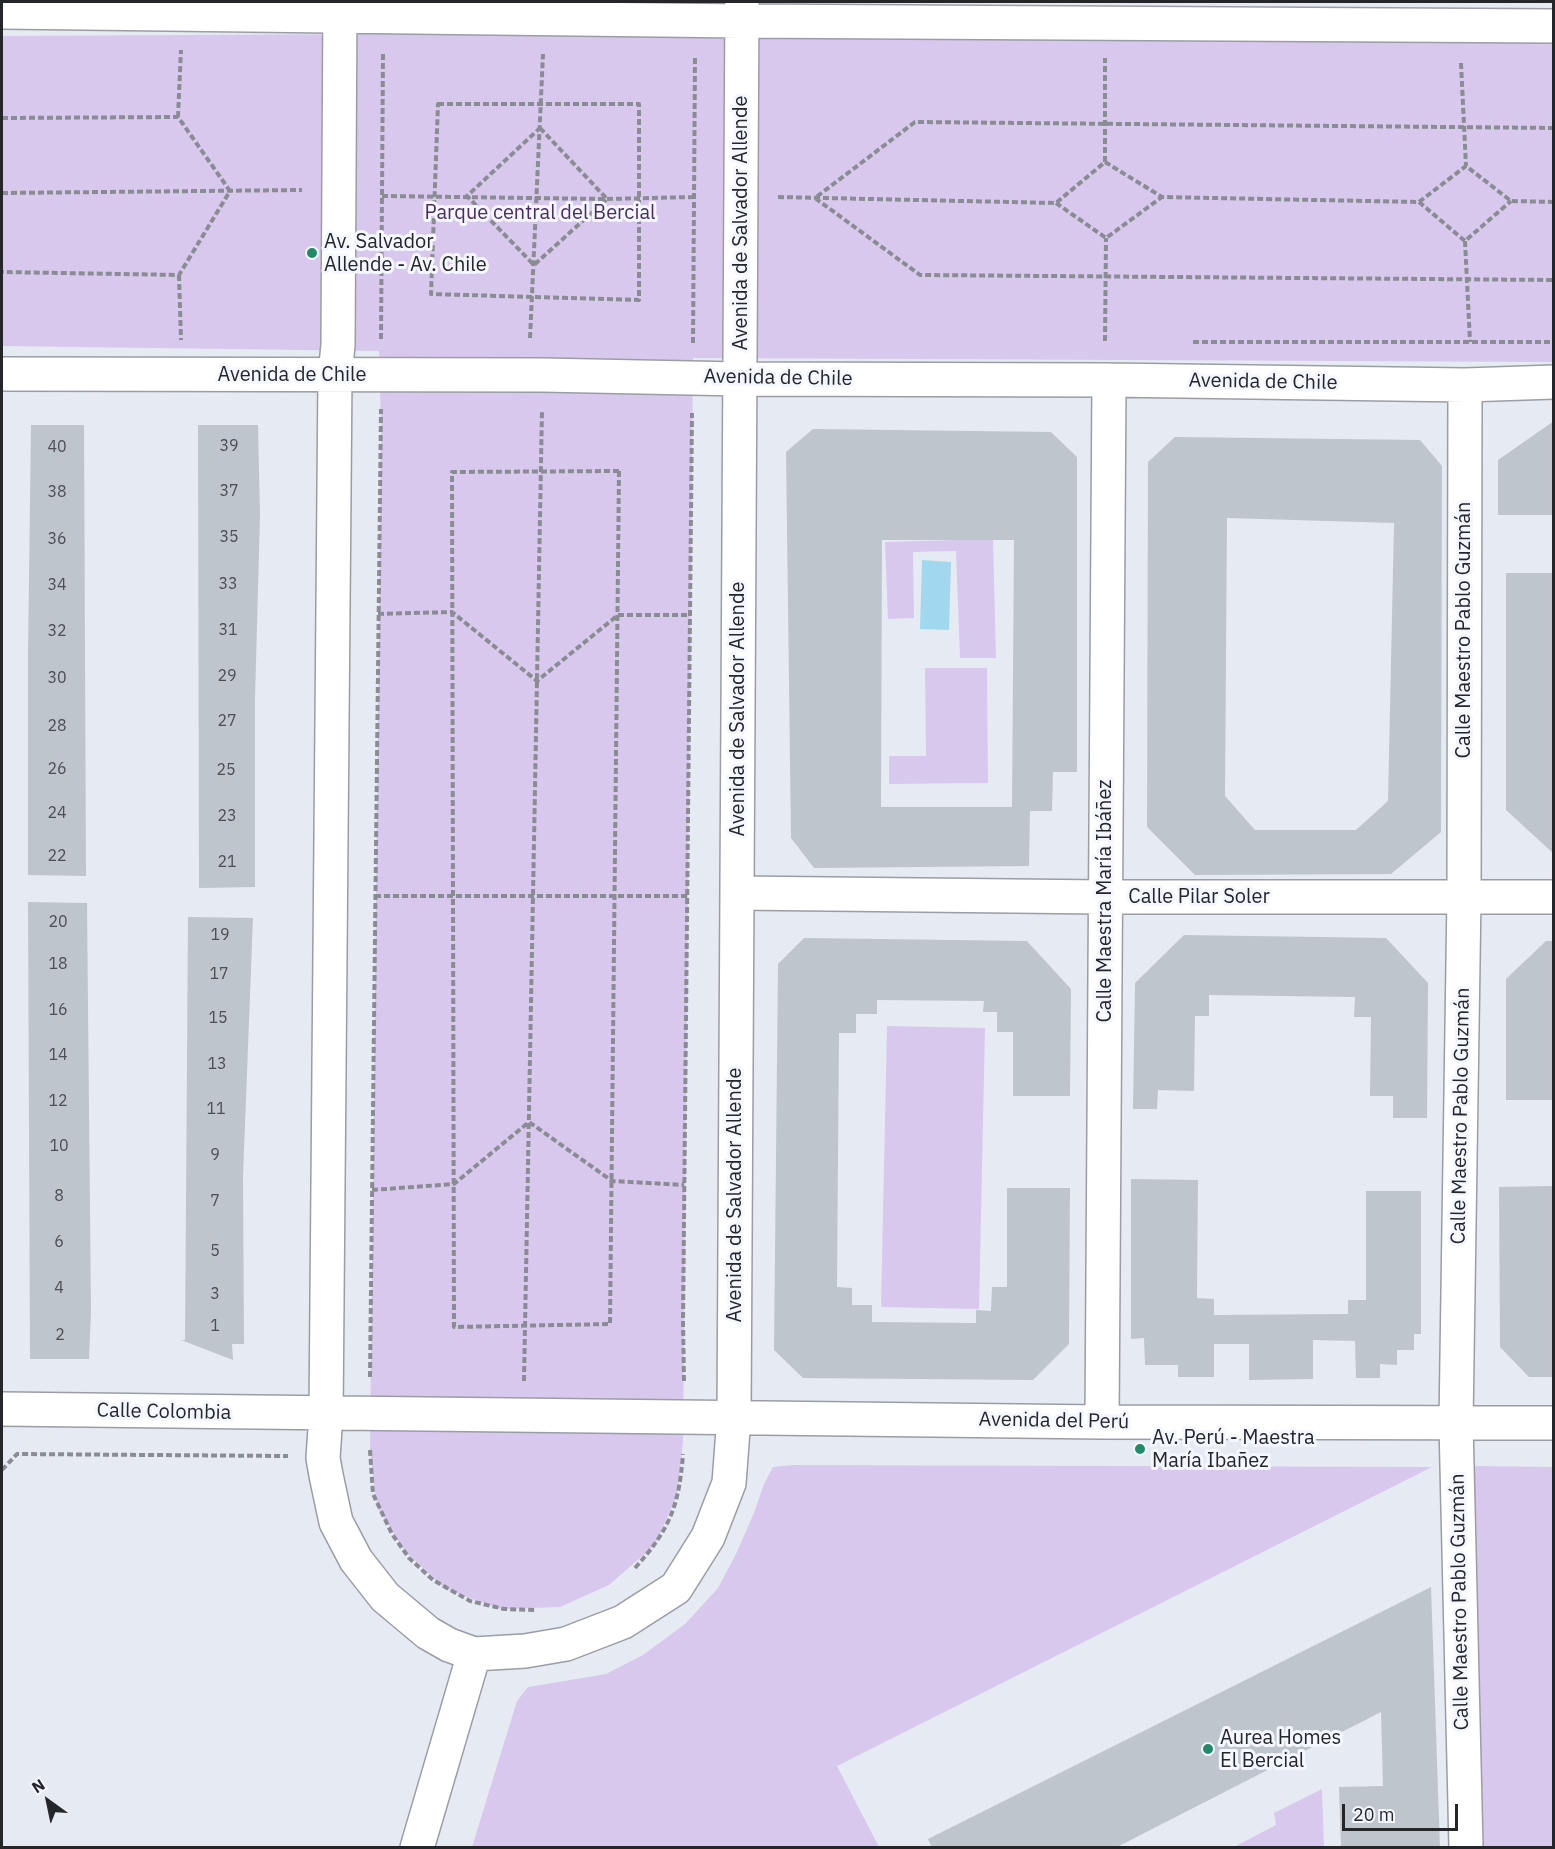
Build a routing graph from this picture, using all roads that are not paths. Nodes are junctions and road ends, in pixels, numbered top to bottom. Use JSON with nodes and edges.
{"nodes":[{"id":1,"x":340,"y":8,"type":"edge"},
{"id":2,"x":742,"y":11,"type":"edge"},
{"id":3,"x":2,"y":12,"type":"edge"},
{"id":4,"x":1117,"y":12,"type":"edge"},
{"id":5,"x":1471,"y":13,"type":"edge"},
{"id":6,"x":1554,"y":26,"type":"edge"},
{"id":7,"x":2,"y":374,"type":"edge"},
{"id":8,"x":335,"y":375,"type":"junction"},
{"id":9,"x":740,"y":379,"type":"junction"},
{"id":10,"x":1109,"y":380,"type":"junction"},
{"id":11,"x":1554,"y":382,"type":"edge"},
{"id":12,"x":1465,"y":384,"type":"junction"},
{"id":13,"x":736,"y":893,"type":"junction"},
{"id":14,"x":1464,"y":896,"type":"junction"},
{"id":15,"x":1104,"y":897,"type":"junction"},
{"id":16,"x":1554,"y":897,"type":"edge"},
{"id":17,"x":2,"y":1409,"type":"edge"},
{"id":18,"x":326,"y":1414,"type":"junction"},
{"id":19,"x":734,"y":1416,"type":"junction"},
{"id":20,"x":1102,"y":1422,"type":"junction"},
{"id":21,"x":1456,"y":1423,"type":"junction"},
{"id":22,"x":1554,"y":1423,"type":"edge"},
{"id":23,"x":474,"y":1654,"type":"junction"},
{"id":24,"x":417,"y":1848,"type":"edge"},
{"id":25,"x":1466,"y":1848,"type":"edge"}],
"edges":[{"from":1,"to":2,"type":"street"},
{"from":1,"to":3,"type":"street"},
{"from":1,"to":8,"type":"street","name":"Avenida de Salvador Allende"},
{"from":2,"to":4,"type":"street"},
{"from":2,"to":9,"type":"street","name":"Avenida de Salvador Allende"},
{"from":4,"to":5,"type":"street"},
{"from":5,"to":6,"type":"street"},
{"from":7,"to":8,"type":"street","name":"Avenida de Chile"},
{"from":8,"to":9,"type":"street","name":"Avenida de Chile"},
{"from":8,"to":18,"type":"street","name":"Avenida de Salvador Allende"},
{"from":9,"to":10,"type":"street","name":"Avenida de Chile"},
{"from":9,"to":13,"type":"street","name":"Avenida de Salvador Allende"},
{"from":10,"to":12,"type":"street","name":"Avenida de Chile"},
{"from":10,"to":15,"type":"street","name":"Calle Maestra María Ibáñez"},
{"from":11,"to":12,"type":"street","name":"Avenida de Chile"},
{"from":12,"to":14,"type":"street","name":"Calle Maestro Pablo Guzmán"},
{"from":13,"to":15,"type":"street","name":"Calle Pilar Soler"},
{"from":13,"to":19,"type":"street","name":"Avenida de Salvador Allende"},
{"from":14,"to":15,"type":"street","name":"Calle Pilar Soler"},
{"from":14,"to":16,"type":"street","name":"Calle Pilar Soler"},
{"from":14,"to":21,"type":"street","name":"Calle Maestro Pablo Guzmán"},
{"from":15,"to":20,"type":"street","name":"Calle Maestra María Ibáñez"},
{"from":17,"to":18,"type":"street","name":"Calle Colombia"},
{"from":18,"to":19,"type":"street"},
{"from":18,"to":23,"type":"street","name":"Avenida de Salvador Allende"},
{"from":19,"to":20,"type":"street","name":"Avenida del Perú"},
{"from":19,"to":23,"type":"street","name":"Avenida de Salvador Allende"},
{"from":20,"to":21,"type":"street","name":"Avenida del Perú"},
{"from":21,"to":22,"type":"street","name":"Avenida del Perú"},
{"from":21,"to":25,"type":"street","name":"Calle Maestro Pablo Guzmán"},
{"from":23,"to":24,"type":"street"}]}
